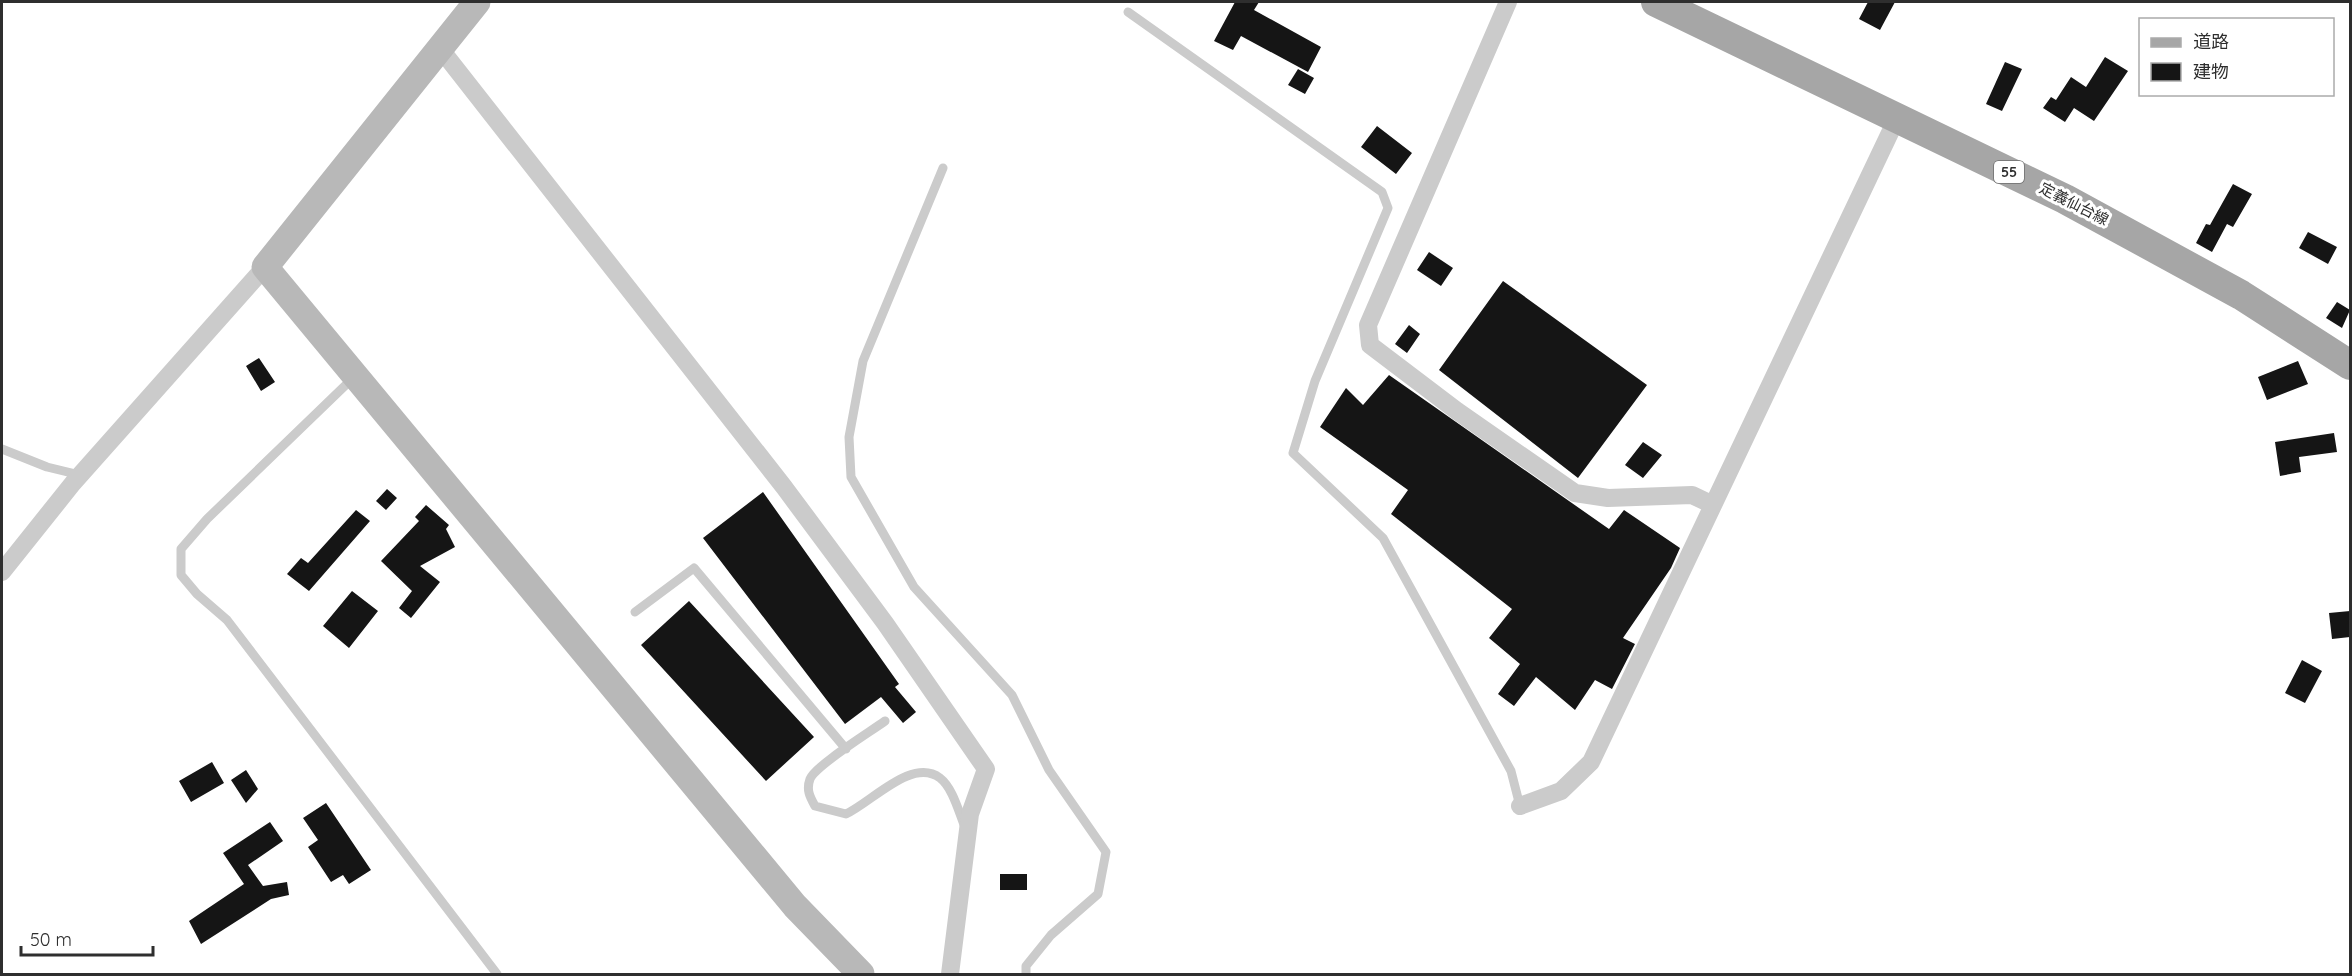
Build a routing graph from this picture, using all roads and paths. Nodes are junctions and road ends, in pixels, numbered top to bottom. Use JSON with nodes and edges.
{"nodes":[{"id":1,"x":477,"y":2,"type":"edge"},
{"id":2,"x":1508,"y":2,"type":"edge"},
{"id":3,"x":1656,"y":2,"type":"edge"},
{"id":4,"x":1128,"y":12,"type":"dead end"},
{"id":5,"x":439,"y":47,"type":"junction"},
{"id":6,"x":1896,"y":118,"type":"junction"},
{"id":7,"x":943,"y":168,"type":"dead end"},
{"id":8,"x":265,"y":267,"type":"junction"},
{"id":9,"x":2350,"y":365,"type":"edge"},
{"id":10,"x":355,"y":376,"type":"junction"},
{"id":11,"x":2,"y":449,"type":"edge"},
{"id":12,"x":80,"y":475,"type":"junction"},
{"id":13,"x":1713,"y":505,"type":"junction"},
{"id":14,"x":2,"y":572,"type":"edge"},
{"id":15,"x":635,"y":612,"type":"dead end"},
{"id":16,"x":885,"y":721,"type":"dead end"},
{"id":17,"x":846,"y":749,"type":"junction"},
{"id":18,"x":1520,"y":806,"type":"joint"},
{"id":19,"x":967,"y":832,"type":"junction"},
{"id":20,"x":497,"y":975,"type":"edge"},
{"id":21,"x":861,"y":975,"type":"edge"},
{"id":22,"x":950,"y":975,"type":"edge"},
{"id":23,"x":1026,"y":975,"type":"edge"}],
"edges":[{"from":1,"to":5,"type":"street"},
{"from":2,"to":13,"type":"street"},
{"from":3,"to":6,"type":"main road","name":"定義仙台線","number":"55"},
{"from":4,"to":18,"type":"lane"},
{"from":5,"to":8,"type":"street"},
{"from":5,"to":19,"type":"street"},
{"from":6,"to":9,"type":"main road","name":"定義仙台線","number":"55"},
{"from":6,"to":13,"type":"street"},
{"from":7,"to":23,"type":"lane"},
{"from":8,"to":10,"type":"street"},
{"from":8,"to":12,"type":"street"},
{"from":10,"to":20,"type":"lane"},
{"from":10,"to":21,"type":"street"},
{"from":11,"to":12,"type":"lane"},
{"from":12,"to":14,"type":"street"},
{"from":13,"to":18,"type":"street"},
{"from":15,"to":17,"type":"lane"},
{"from":16,"to":17,"type":"lane"},
{"from":17,"to":19,"type":"lane"},
{"from":19,"to":22,"type":"street"}]}
